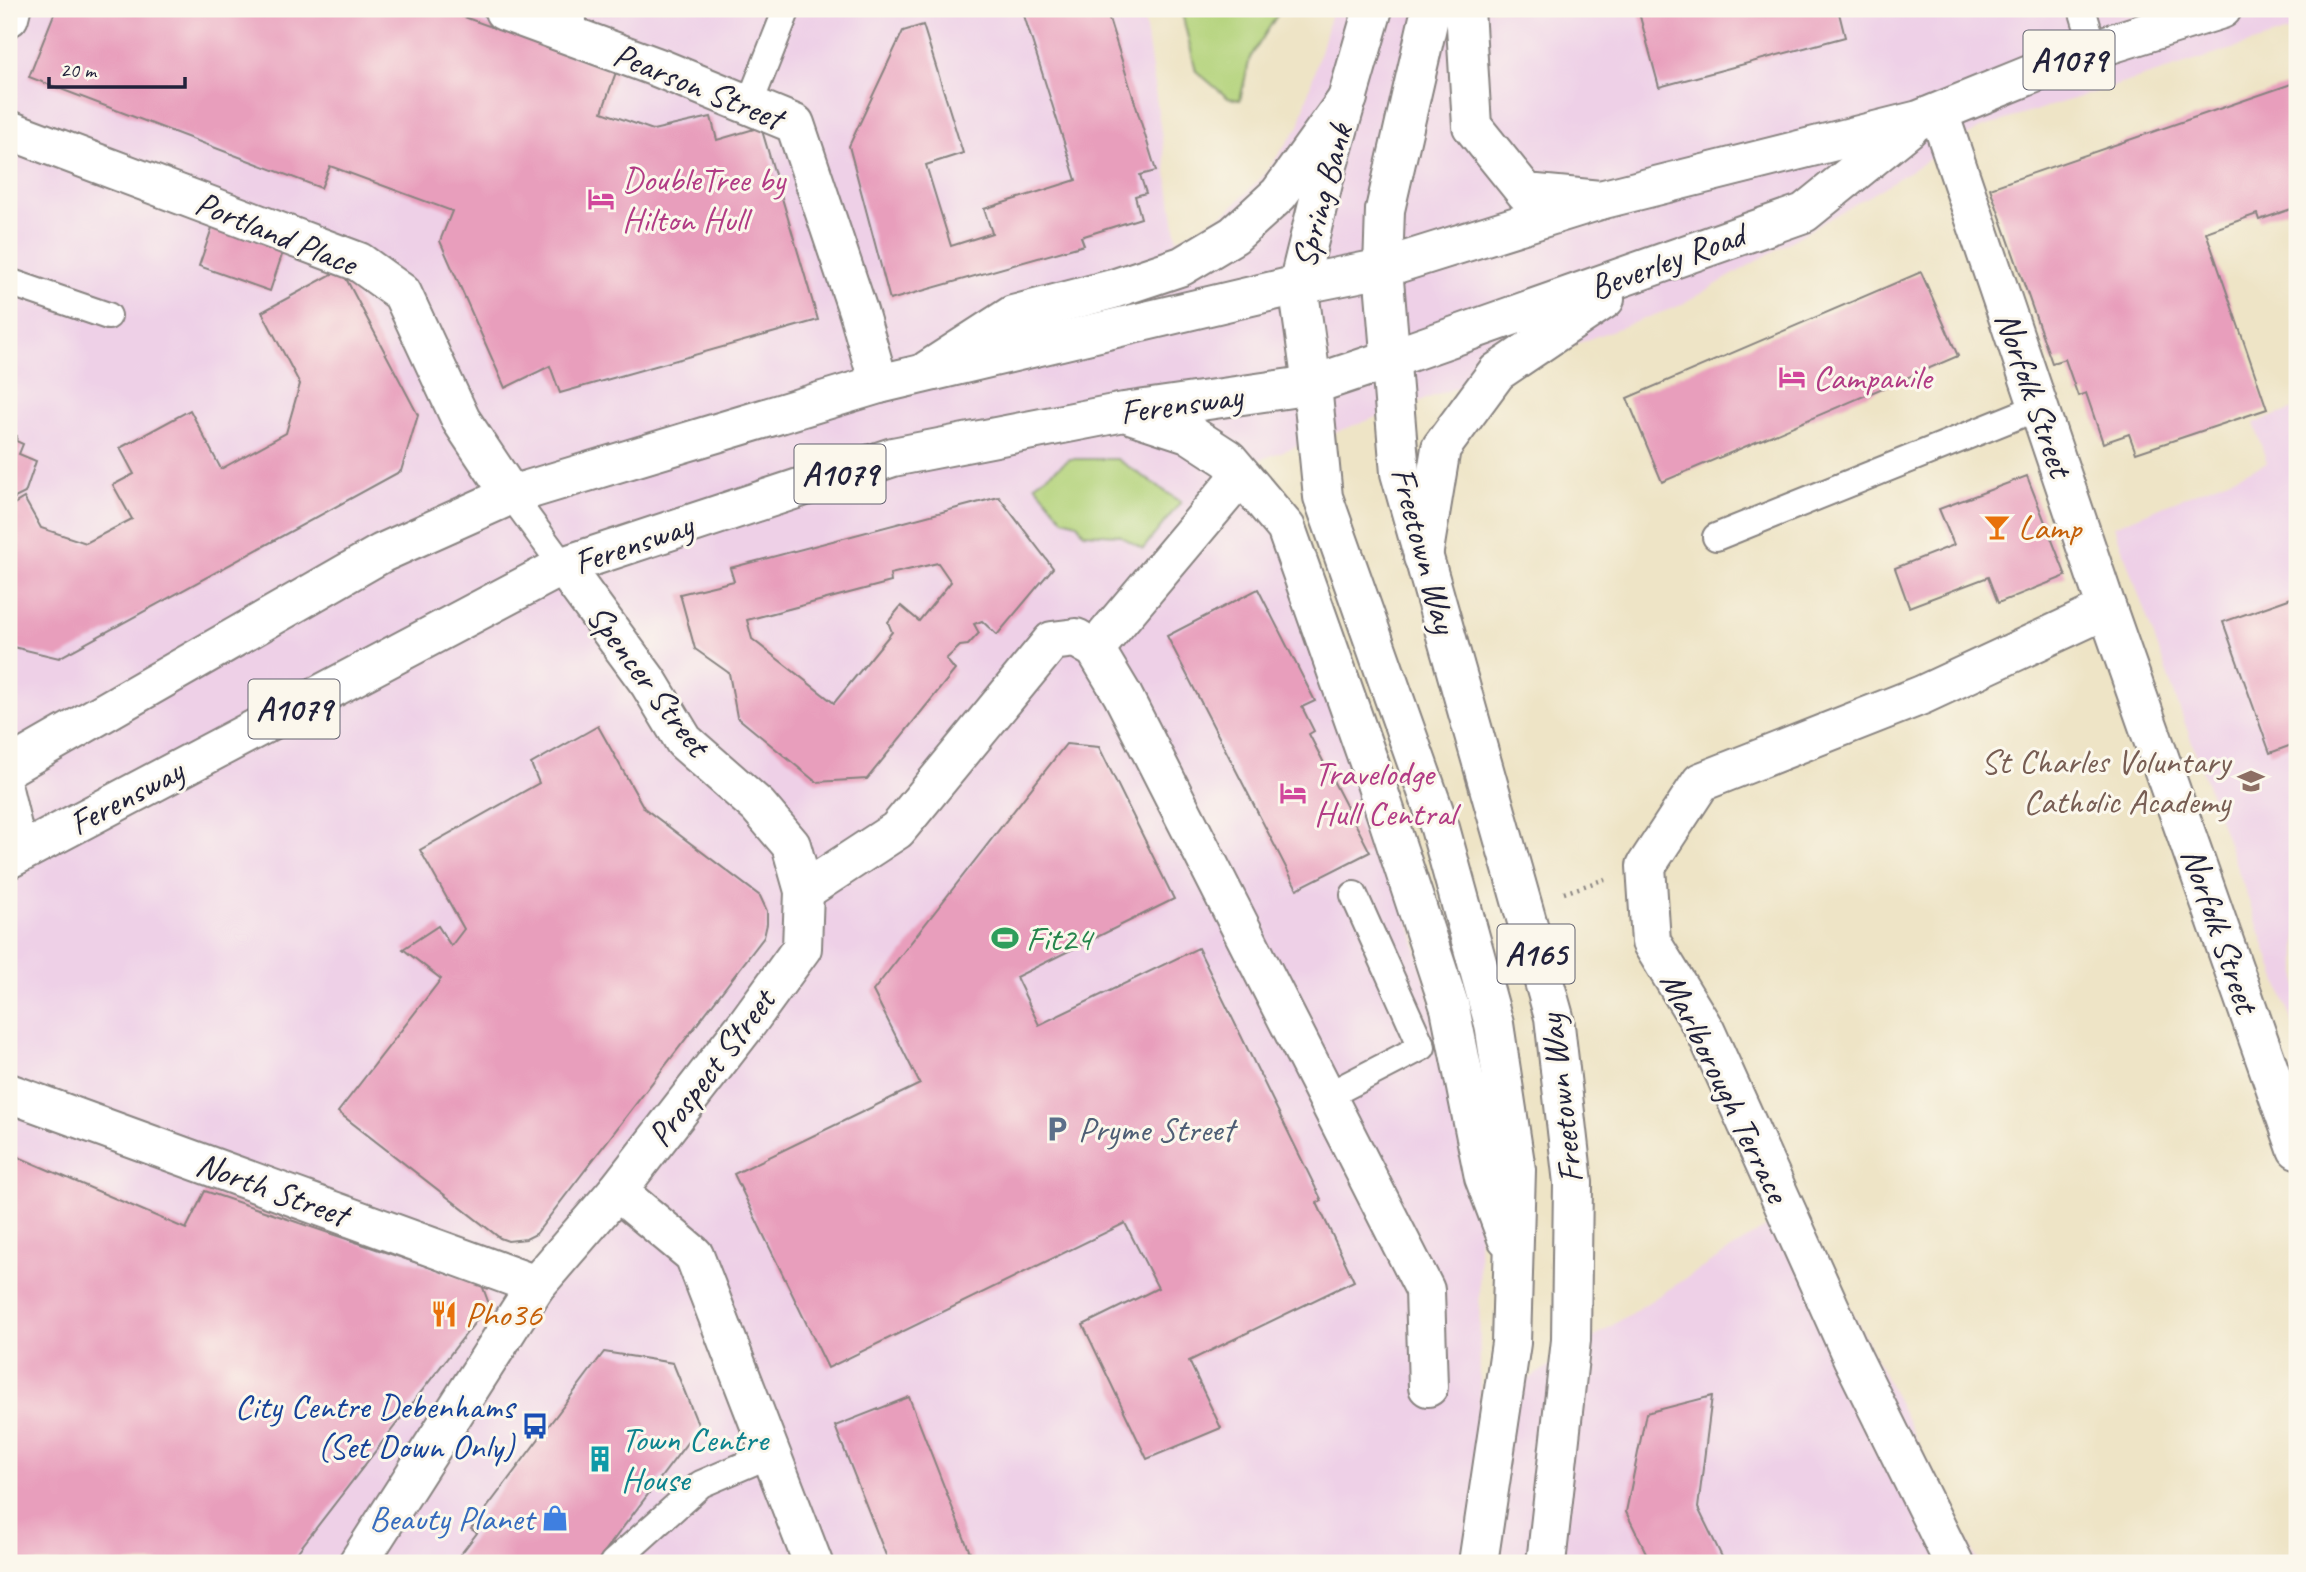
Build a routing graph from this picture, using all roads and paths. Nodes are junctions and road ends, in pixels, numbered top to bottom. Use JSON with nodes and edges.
{"nodes":[{"id":1,"x":10,"y":9,"type":"edge"},
{"id":2,"x":787,"y":9,"type":"edge"},
{"id":3,"x":1373,"y":9,"type":"edge"},
{"id":4,"x":1431,"y":9,"type":"edge"},
{"id":5,"x":1465,"y":9,"type":"edge"},
{"id":6,"x":2082,"y":9,"type":"edge"},
{"id":7,"x":2222,"y":9,"type":"edge"},
{"id":8,"x":504,"y":11,"type":"dead end"},
{"id":9,"x":9,"y":17,"type":"edge"},
{"id":10,"x":572,"y":22,"type":"edge"},
{"id":11,"x":2094,"y":49,"type":"junction"},
{"id":12,"x":1348,"y":98,"type":"junction"},
{"id":13,"x":748,"y":104,"type":"junction"},
{"id":14,"x":1929,"y":117,"type":"junction"},
{"id":15,"x":9,"y":130,"type":"edge"},
{"id":16,"x":1600,"y":200,"type":"junction"},
{"id":17,"x":1666,"y":261,"type":"junction"},
{"id":18,"x":1382,"y":268,"type":"junction"},
{"id":19,"x":9,"y":282,"type":"edge"},
{"id":20,"x":1298,"y":285,"type":"junction"},
{"id":21,"x":108,"y":316,"type":"dead end"},
{"id":22,"x":1390,"y":359,"type":"junction"},
{"id":23,"x":923,"y":373,"type":"junction"},
{"id":24,"x":879,"y":384,"type":"junction"},
{"id":25,"x":1312,"y":385,"type":"junction"},
{"id":26,"x":2039,"y":407,"type":"junction"},
{"id":27,"x":1124,"y":412,"type":"junction"},
{"id":28,"x":1243,"y":477,"type":"junction"},
{"id":29,"x":511,"y":495,"type":"junction"},
{"id":30,"x":1716,"y":537,"type":"dead end"},
{"id":31,"x":1423,"y":557,"type":"junction"},
{"id":32,"x":564,"y":566,"type":"junction"},
{"id":33,"x":2107,"y":610,"type":"junction"},
{"id":34,"x":1094,"y":649,"type":"junction"},
{"id":35,"x":9,"y":766,"type":"edge"},
{"id":36,"x":9,"y":788,"type":"edge"},
{"id":37,"x":16,"y":855,"type":"edge"},
{"id":38,"x":1646,"y":866,"type":"junction"},
{"id":39,"x":804,"y":891,"type":"junction"},
{"id":40,"x":1354,"y":895,"type":"dead end"},
{"id":41,"x":1523,"y":906,"type":"junction"},
{"id":42,"x":9,"y":1093,"type":"edge"},
{"id":43,"x":1327,"y":1096,"type":"junction"},
{"id":44,"x":2297,"y":1149,"type":"edge"},
{"id":45,"x":617,"y":1191,"type":"junction"},
{"id":46,"x":1514,"y":1254,"type":"junction"},
{"id":47,"x":536,"y":1285,"type":"junction"},
{"id":48,"x":1428,"y":1387,"type":"dead end"},
{"id":49,"x":771,"y":1454,"type":"junction"},
{"id":50,"x":358,"y":1563,"type":"edge"},
{"id":51,"x":613,"y":1563,"type":"edge"},
{"id":52,"x":813,"y":1563,"type":"edge"},
{"id":53,"x":1478,"y":1563,"type":"edge"},
{"id":54,"x":1546,"y":1563,"type":"edge"},
{"id":55,"x":1954,"y":1563,"type":"edge"}],
"edges":[{"from":1,"to":9,"type":"main road"},
{"from":2,"to":13,"type":"lane"},
{"from":3,"to":12,"type":"main road","name":"Spring Bank"},
{"from":4,"to":18,"type":"main road","name":"Spring Bank"},
{"from":5,"to":16,"type":"main road"},
{"from":6,"to":11,"type":"lane"},
{"from":7,"to":11,"type":"main road","name":"Beverley Road","number":"A1079"},
{"from":8,"to":10,"type":"main road","name":"Pearson Street"},
{"from":10,"to":13,"type":"main road","name":"Pearson Street"},
{"from":11,"to":14,"type":"main road","name":"Beverley Road","number":"A1079"},
{"from":12,"to":20,"type":"main road","name":"Spring Bank"},
{"from":12,"to":23,"type":"main road"},
{"from":13,"to":24,"type":"main road","name":"Pearson Street"},
{"from":14,"to":16,"type":"main road","name":"Beverley Road"},
{"from":14,"to":17,"type":"main road","name":"Beverley Road"},
{"from":14,"to":26,"type":"main road","name":"Norfolk Street"},
{"from":15,"to":29,"type":"main road","name":"Portland Place"},
{"from":16,"to":18,"type":"main road","name":"Beverley Road"},
{"from":17,"to":22,"type":"main road","name":"Beverley Road"},
{"from":17,"to":31,"type":"main road"},
{"from":18,"to":20,"type":"main road","name":"Beverley Road"},
{"from":18,"to":22,"type":"main road","name":"Spring Bank"},
{"from":19,"to":21,"type":"lane"},
{"from":20,"to":23,"type":"main road","number":"A1079"},
{"from":20,"to":25,"type":"main road","name":"Spring Bank"},
{"from":22,"to":25,"type":"main road","name":"Beverley Road"},
{"from":22,"to":31,"type":"main road","name":"Freetown Way","number":"A165"},
{"from":23,"to":24,"type":"main road","number":"A1079"},
{"from":24,"to":29,"type":"main road","number":"A1079"},
{"from":25,"to":27,"type":"main road","name":"Ferensway","number":"A1079"},
{"from":25,"to":46,"type":"main road","name":"Freetown Way","number":"A165"},
{"from":26,"to":30,"type":"lane"},
{"from":26,"to":33,"type":"main road","name":"Norfolk Street"},
{"from":27,"to":28,"type":"main road"},
{"from":27,"to":32,"type":"main road","name":"Ferensway","number":"A1079"},
{"from":28,"to":34,"type":"main road"},
{"from":28,"to":46,"type":"main road"},
{"from":29,"to":32,"type":"lane"},
{"from":29,"to":35,"type":"main road","number":"A1079"},
{"from":31,"to":41,"type":"main road","name":"Freetown Way","number":"A165"},
{"from":32,"to":37,"type":"main road","name":"Ferensway","number":"A1079"},
{"from":32,"to":39,"type":"main road","name":"Spencer Street"},
{"from":33,"to":38,"type":"main road"},
{"from":33,"to":44,"type":"main road","name":"Norfolk Street"},
{"from":34,"to":39,"type":"main road"},
{"from":34,"to":43,"type":"main road"},
{"from":36,"to":37,"type":"lane"},
{"from":38,"to":41,"type":"path"},
{"from":38,"to":55,"type":"main road","name":"Marlborough Terrace"},
{"from":39,"to":45,"type":"main road","name":"Prospect Street"},
{"from":40,"to":43,"type":"lane"},
{"from":41,"to":54,"type":"main road","name":"Freetown Way","number":"A165"},
{"from":42,"to":47,"type":"main road","name":"North Street"},
{"from":43,"to":48,"type":"main road"},
{"from":45,"to":47,"type":"main road","name":"Prospect Street"},
{"from":45,"to":49,"type":"main road"},
{"from":46,"to":53,"type":"main road","name":"Freetown Way","number":"A165"},
{"from":47,"to":50,"type":"main road","name":"Prospect Street"},
{"from":49,"to":51,"type":"lane"},
{"from":49,"to":52,"type":"main road"}]}
